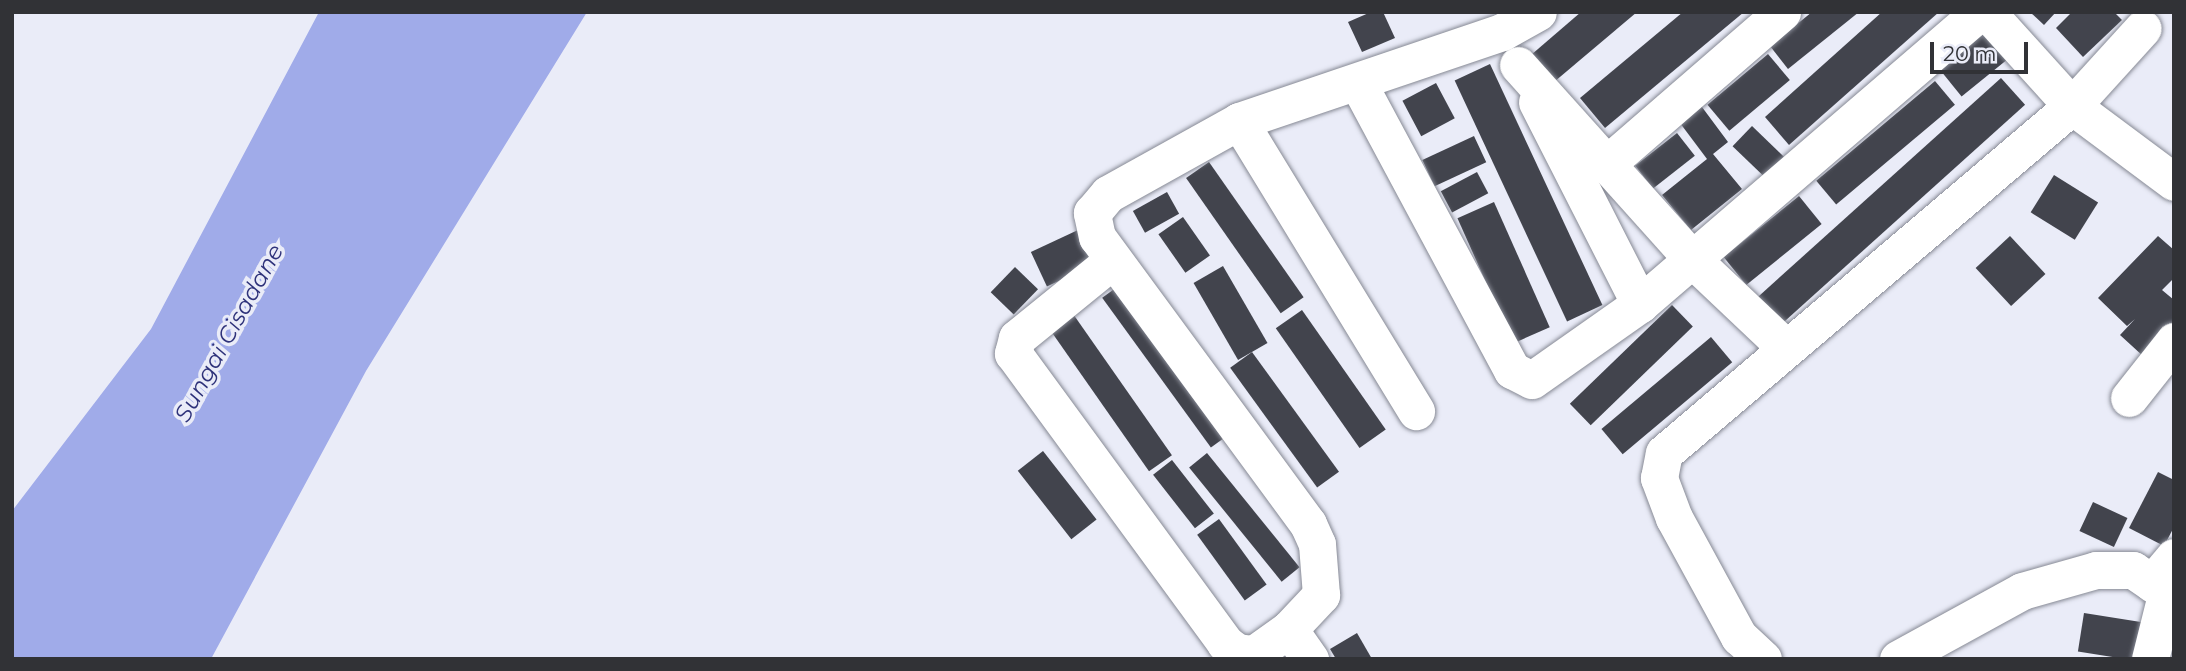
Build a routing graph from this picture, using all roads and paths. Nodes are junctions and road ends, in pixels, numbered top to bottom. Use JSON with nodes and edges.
{"nodes":[{"id":1,"x":1538,"y":12,"type":"edge"},
{"id":2,"x":1782,"y":12,"type":"edge"},
{"id":3,"x":1980,"y":12,"type":"edge"},
{"id":4,"x":1987,"y":12,"type":"edge"},
{"id":5,"x":2143,"y":28,"type":"dead end"},
{"id":6,"x":1502,"y":32,"type":"junction"},
{"id":7,"x":1518,"y":65,"type":"junction"},
{"id":8,"x":1358,"y":83,"type":"junction"},
{"id":9,"x":2072,"y":106,"type":"junction"},
{"id":10,"x":1239,"y":121,"type":"junction"},
{"id":11,"x":1609,"y":162,"type":"junction"},
{"id":12,"x":2174,"y":182,"type":"edge"},
{"id":13,"x":1113,"y":260,"type":"junction"},
{"id":14,"x":1693,"y":260,"type":"junction"},
{"id":15,"x":1640,"y":304,"type":"junction"},
{"id":16,"x":2174,"y":341,"type":"edge"},
{"id":17,"x":1785,"y":348,"type":"junction"},
{"id":18,"x":2129,"y":398,"type":"dead end"},
{"id":19,"x":1416,"y":411,"type":"dead end"},
{"id":20,"x":2166,"y":583,"type":"edge"},
{"id":21,"x":1299,"y":644,"type":"edge"},
{"id":22,"x":1763,"y":659,"type":"edge"},
{"id":23,"x":1898,"y":659,"type":"edge"},
{"id":24,"x":2150,"y":659,"type":"edge"}],
"edges":[{"from":1,"to":6,"type":"street"},
{"from":2,"to":11,"type":"street"},
{"from":3,"to":14,"type":"street"},
{"from":4,"to":9,"type":"street"},
{"from":5,"to":9,"type":"street"},
{"from":6,"to":7,"type":"street"},
{"from":6,"to":8,"type":"street"},
{"from":7,"to":11,"type":"street"},
{"from":7,"to":15,"type":"street"},
{"from":8,"to":10,"type":"street"},
{"from":8,"to":15,"type":"street"},
{"from":9,"to":12,"type":"street"},
{"from":9,"to":17,"type":"street"},
{"from":10,"to":13,"type":"street"},
{"from":10,"to":19,"type":"street"},
{"from":11,"to":14,"type":"street"},
{"from":13,"to":21,"type":"street"},
{"from":13,"to":21,"type":"street"},
{"from":14,"to":15,"type":"street"},
{"from":14,"to":17,"type":"street"},
{"from":16,"to":18,"type":"street"},
{"from":17,"to":22,"type":"street"},
{"from":20,"to":23,"type":"street"},
{"from":20,"to":24,"type":"street"}]}
